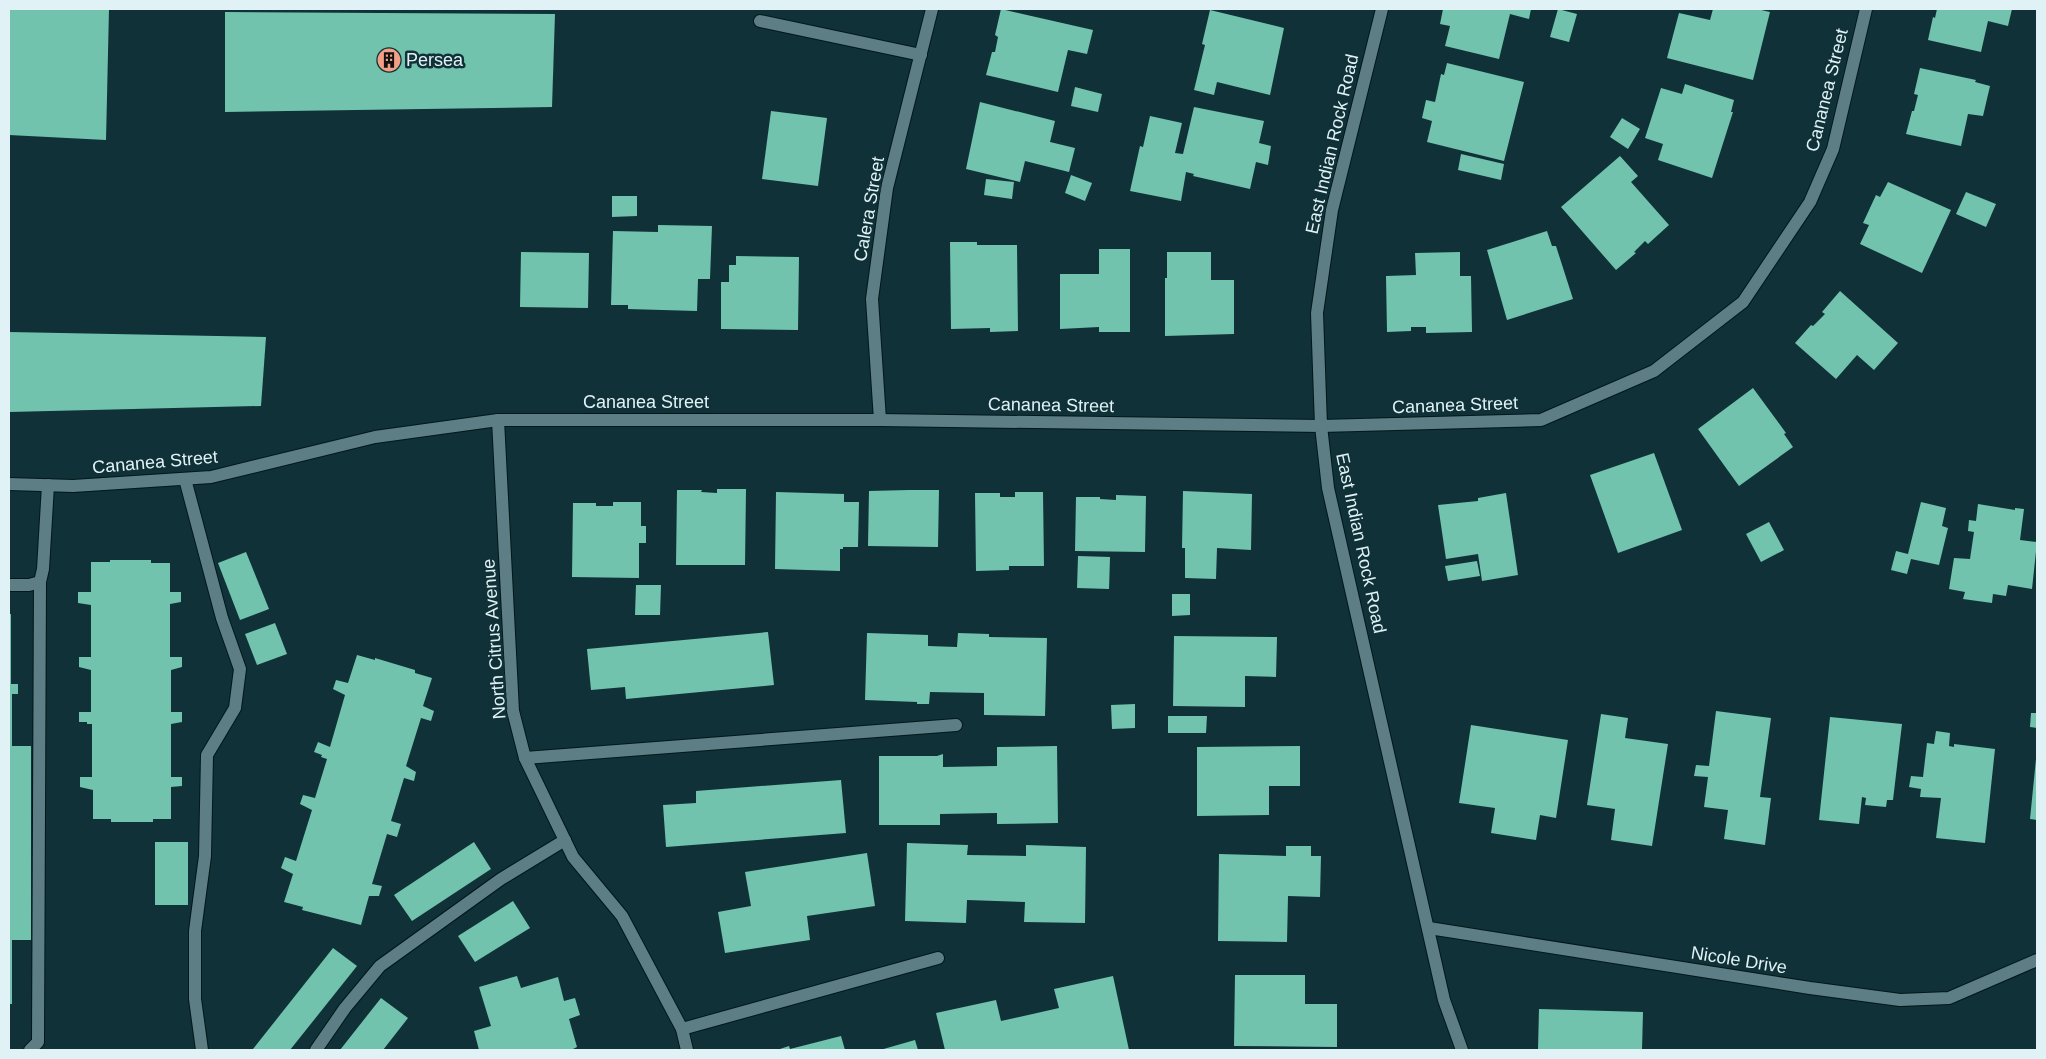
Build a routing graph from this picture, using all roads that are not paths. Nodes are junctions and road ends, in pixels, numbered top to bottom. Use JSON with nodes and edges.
{"nodes":[{"id":1,"x":932,"y":9,"type":"edge"},
{"id":2,"x":1382,"y":9,"type":"edge"},
{"id":3,"x":1866,"y":9,"type":"edge"},
{"id":4,"x":760,"y":21,"type":"dead end"},
{"id":5,"x":921,"y":55,"type":"junction"},
{"id":6,"x":498,"y":420,"type":"junction"},
{"id":7,"x":880,"y":420,"type":"junction"},
{"id":8,"x":1321,"y":426,"type":"junction"},
{"id":9,"x":185,"y":479,"type":"junction"},
{"id":10,"x":9,"y":484,"type":"edge"},
{"id":11,"x":48,"y":485,"type":"junction"},
{"id":12,"x":40,"y":582,"type":"junction"},
{"id":13,"x":9,"y":585,"type":"edge"},
{"id":14,"x":956,"y":725,"type":"dead end"},
{"id":15,"x":525,"y":758,"type":"junction"},
{"id":16,"x":565,"y":840,"type":"junction"},
{"id":17,"x":1429,"y":928,"type":"junction"},
{"id":18,"x":938,"y":958,"type":"dead end"},
{"id":19,"x":2037,"y":960,"type":"edge"},
{"id":20,"x":682,"y":1029,"type":"junction"},
{"id":21,"x":30,"y":1050,"type":"edge"},
{"id":22,"x":202,"y":1050,"type":"edge"},
{"id":23,"x":316,"y":1050,"type":"edge"},
{"id":24,"x":687,"y":1050,"type":"edge"},
{"id":25,"x":1462,"y":1050,"type":"edge"}],
"edges":[{"from":1,"to":5,"type":"street","name":"Calera Street"},
{"from":2,"to":8,"type":"street","name":"East Indian Rock Road"},
{"from":3,"to":8,"type":"street","name":"Cananea Street"},
{"from":4,"to":5,"type":"street"},
{"from":5,"to":7,"type":"street","name":"Calera Street"},
{"from":6,"to":7,"type":"street","name":"Cananea Street"},
{"from":6,"to":9,"type":"street","name":"Cananea Street"},
{"from":6,"to":15,"type":"street","name":"North Citrus Avenue"},
{"from":7,"to":8,"type":"street","name":"Cananea Street"},
{"from":8,"to":17,"type":"street","name":"East Indian Rock Road"},
{"from":9,"to":11,"type":"street","name":"Cananea Street"},
{"from":9,"to":22,"type":"street"},
{"from":10,"to":11,"type":"street","name":"Cananea Street"},
{"from":11,"to":12,"type":"street"},
{"from":12,"to":13,"type":"street"},
{"from":12,"to":21,"type":"street"},
{"from":14,"to":15,"type":"street"},
{"from":15,"to":16,"type":"street","name":"North Citrus Avenue"},
{"from":16,"to":20,"type":"street","name":"North Citrus Avenue"},
{"from":16,"to":23,"type":"street"},
{"from":17,"to":19,"type":"street","name":"Nicole Drive"},
{"from":17,"to":25,"type":"street","name":"East Indian Rock Road"},
{"from":18,"to":20,"type":"street"},
{"from":20,"to":24,"type":"street","name":"North Citrus Avenue"}]}
